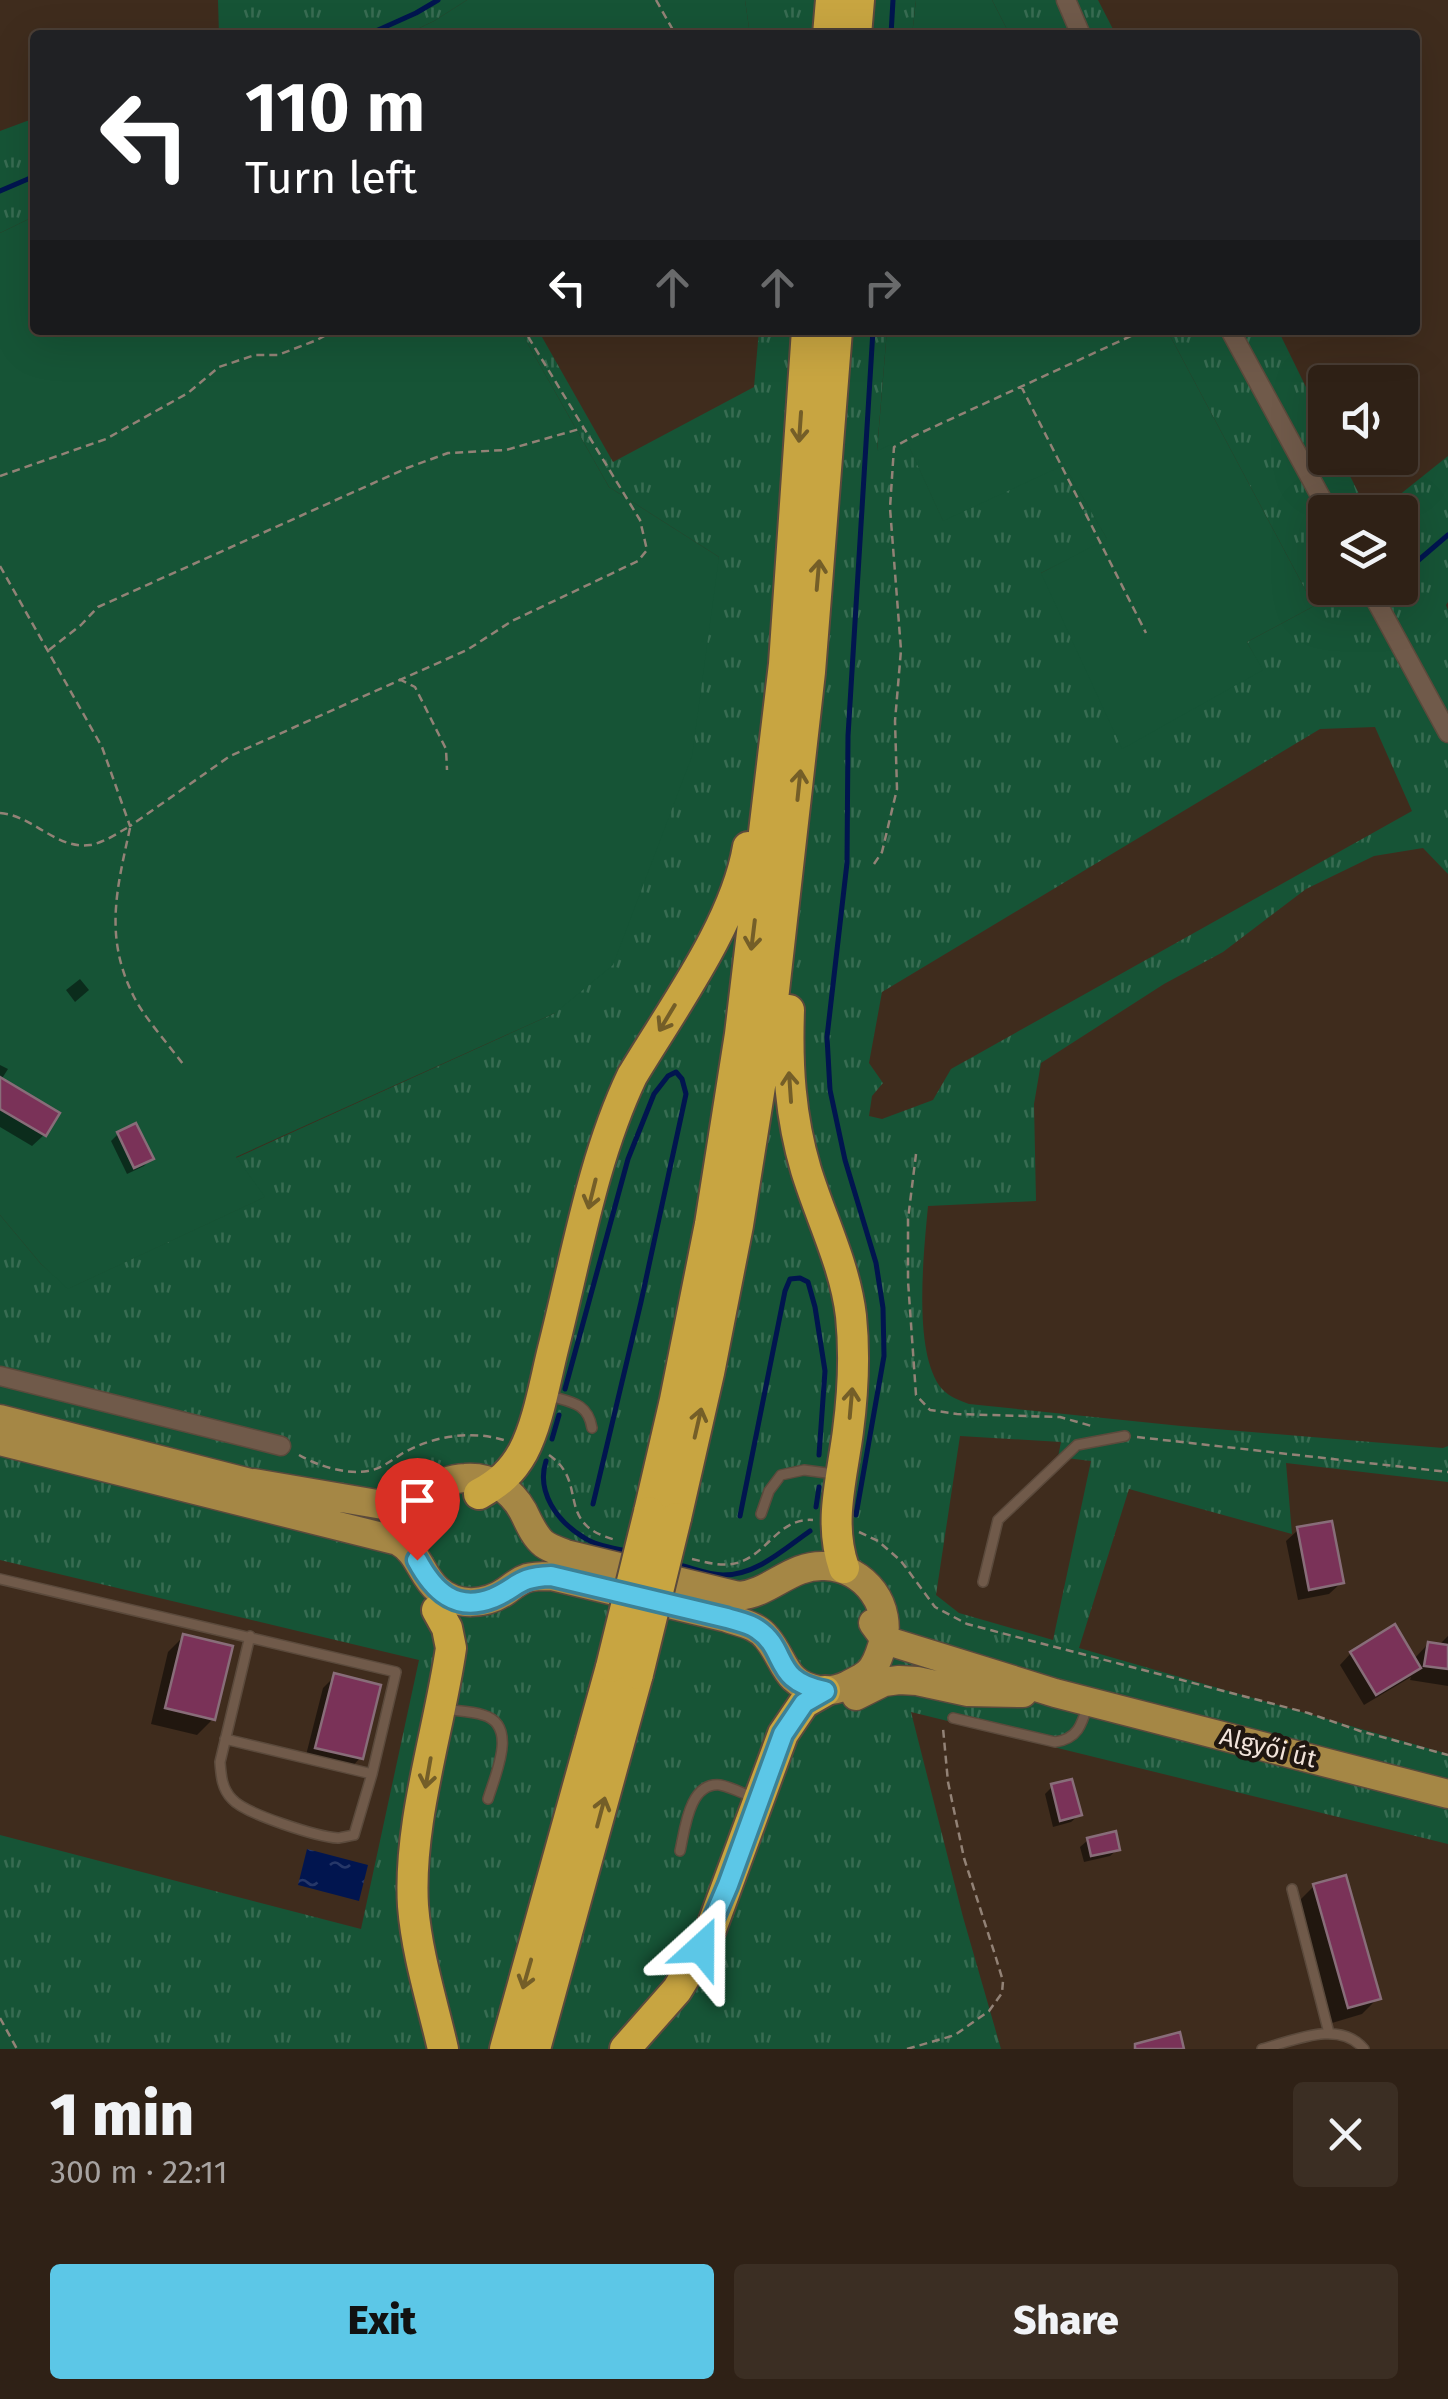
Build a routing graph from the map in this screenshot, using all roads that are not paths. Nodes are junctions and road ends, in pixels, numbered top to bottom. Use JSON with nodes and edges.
{"nodes":[{"id":1,"x":831,"y":0,"type":"edge"},
{"id":2,"x":859,"y":0,"type":"edge"},
{"id":3,"x":1066,"y":0,"type":"edge"},
{"id":4,"x":828,"y":30,"type":"edge"},
{"id":5,"x":856,"y":30,"type":"edge"},
{"id":6,"x":1079,"y":30,"type":"edge"},
{"id":7,"x":807,"y":335,"type":"edge"},
{"id":8,"x":837,"y":335,"type":"edge"},
{"id":9,"x":1233,"y":335,"type":"edge"},
{"id":10,"x":1319,"y":495,"type":"edge"},
{"id":11,"x":1378,"y":605,"type":"edge"},
{"id":12,"x":784,"y":664,"type":"junction"},
{"id":13,"x":1448,"y":733,"type":"edge"},
{"id":14,"x":788,"y":882,"type":"junction"},
{"id":15,"x":0,"y":1376,"type":"edge"},
{"id":16,"x":542,"y":1394,"type":"junction"},
{"id":17,"x":0,"y":1419,"type":"edge"},
{"id":18,"x":592,"y":1428,"type":"dead end"},
{"id":19,"x":1125,"y":1436,"type":"road end"},
{"id":20,"x":0,"y":1441,"type":"edge"},
{"id":21,"x":281,"y":1446,"type":"dead end"},
{"id":22,"x":841,"y":1474,"type":"junction"},
{"id":23,"x":488,"y":1489,"type":"junction"},
{"id":24,"x":252,"y":1493,"type":"junction"},
{"id":25,"x":416,"y":1505,"type":"junction"},
{"id":26,"x":761,"y":1514,"type":"dead end"},
{"id":27,"x":662,"y":1515,"type":"junction"},
{"id":28,"x":407,"y":1554,"type":"junction"},
{"id":29,"x":844,"y":1568,"type":"junction"},
{"id":30,"x":0,"y":1580,"type":"edge"},
{"id":31,"x":983,"y":1582,"type":"dead end"},
{"id":32,"x":437,"y":1610,"type":"junction"},
{"id":33,"x":885,"y":1630,"type":"junction"},
{"id":34,"x":250,"y":1636,"type":"junction"},
{"id":35,"x":872,"y":1670,"type":"junction"},
{"id":36,"x":624,"y":1671,"type":"junction"},
{"id":37,"x":1054,"y":1693,"type":"junction"},
{"id":38,"x":815,"y":1697,"type":"junction"},
{"id":39,"x":1088,"y":1702,"type":"junction"},
{"id":40,"x":441,"y":1708,"type":"junction"},
{"id":41,"x":952,"y":1718,"type":"road end"},
{"id":42,"x":225,"y":1740,"type":"junction"},
{"id":43,"x":372,"y":1774,"type":"junction"},
{"id":44,"x":1448,"y":1794,"type":"edge"},
{"id":45,"x":488,"y":1799,"type":"dead end"},
{"id":46,"x":759,"y":1800,"type":"junction"},
{"id":47,"x":680,"y":1852,"type":"dead end"},
{"id":48,"x":1292,"y":1889,"type":"dead end"},
{"id":49,"x":1329,"y":2033,"type":"junction"},
{"id":50,"x":442,"y":2049,"type":"edge"},
{"id":51,"x":505,"y":2049,"type":"edge"},
{"id":52,"x":536,"y":2049,"type":"edge"},
{"id":53,"x":625,"y":2049,"type":"edge"},
{"id":54,"x":1262,"y":2049,"type":"edge"},
{"id":55,"x":1364,"y":2049,"type":"edge"}],
"edges":[{"from":1,"to":4,"type":"highway"},
{"from":2,"to":5,"type":"highway"},
{"from":3,"to":6,"type":"street"},
{"from":7,"to":12,"type":"highway","one_way":true},
{"from":14,"to":8,"type":"highway","one_way":true},
{"from":9,"to":10,"type":"street"},
{"from":11,"to":13,"type":"street"},
{"from":12,"to":16,"type":"highway","one_way":true},
{"from":12,"to":27,"type":"highway","one_way":true},
{"from":22,"to":14,"type":"highway","one_way":true},
{"from":27,"to":14,"type":"highway","one_way":true},
{"from":15,"to":21,"type":"street"},
{"from":16,"to":18,"type":"lane"},
{"from":16,"to":23,"type":"highway"},
{"from":17,"to":24,"type":"main road"},
{"from":19,"to":31,"type":"lane"},
{"from":20,"to":24,"type":"main road"},
{"from":22,"to":26,"type":"lane"},
{"from":22,"to":29,"type":"highway"},
{"from":23,"to":25,"type":"main road"},
{"from":23,"to":29,"type":"main road"},
{"from":23,"to":33,"type":"main road"},
{"from":24,"to":25,"type":"main road"},
{"from":24,"to":28,"type":"main road"},
{"from":25,"to":28,"type":"main road"},
{"from":27,"to":36,"type":"highway","bridge":true},
{"from":28,"to":32,"type":"main road"},
{"from":28,"to":38,"type":"main road"},
{"from":29,"to":33,"type":"main road"},
{"from":30,"to":34,"type":"lane"},
{"from":32,"to":38,"type":"main road"},
{"from":32,"to":40,"type":"highway"},
{"from":33,"to":35,"type":"main road"},
{"from":33,"to":37,"type":"main road"},
{"from":34,"to":42,"type":"lane"},
{"from":34,"to":43,"type":"lane"},
{"from":35,"to":37,"type":"main road"},
{"from":35,"to":38,"type":"main road"},
{"from":36,"to":51,"type":"highway","one_way":true},
{"from":52,"to":36,"type":"highway","one_way":true},
{"from":37,"to":38,"type":"main road"},
{"from":37,"to":39,"type":"main road","name":"Algyői út"},
{"from":38,"to":46,"type":"highway"},
{"from":39,"to":41,"type":"lane"},
{"from":39,"to":44,"type":"main road","name":"Algyői út"},
{"from":40,"to":45,"type":"lane"},
{"from":40,"to":50,"type":"highway","one_way":true},
{"from":42,"to":43,"type":"lane"},
{"from":42,"to":43,"type":"lane"},
{"from":46,"to":47,"type":"lane"},
{"from":46,"to":53,"type":"highway"},
{"from":48,"to":49,"type":"lane"},
{"from":49,"to":54,"type":"lane"},
{"from":49,"to":55,"type":"lane"}]}
